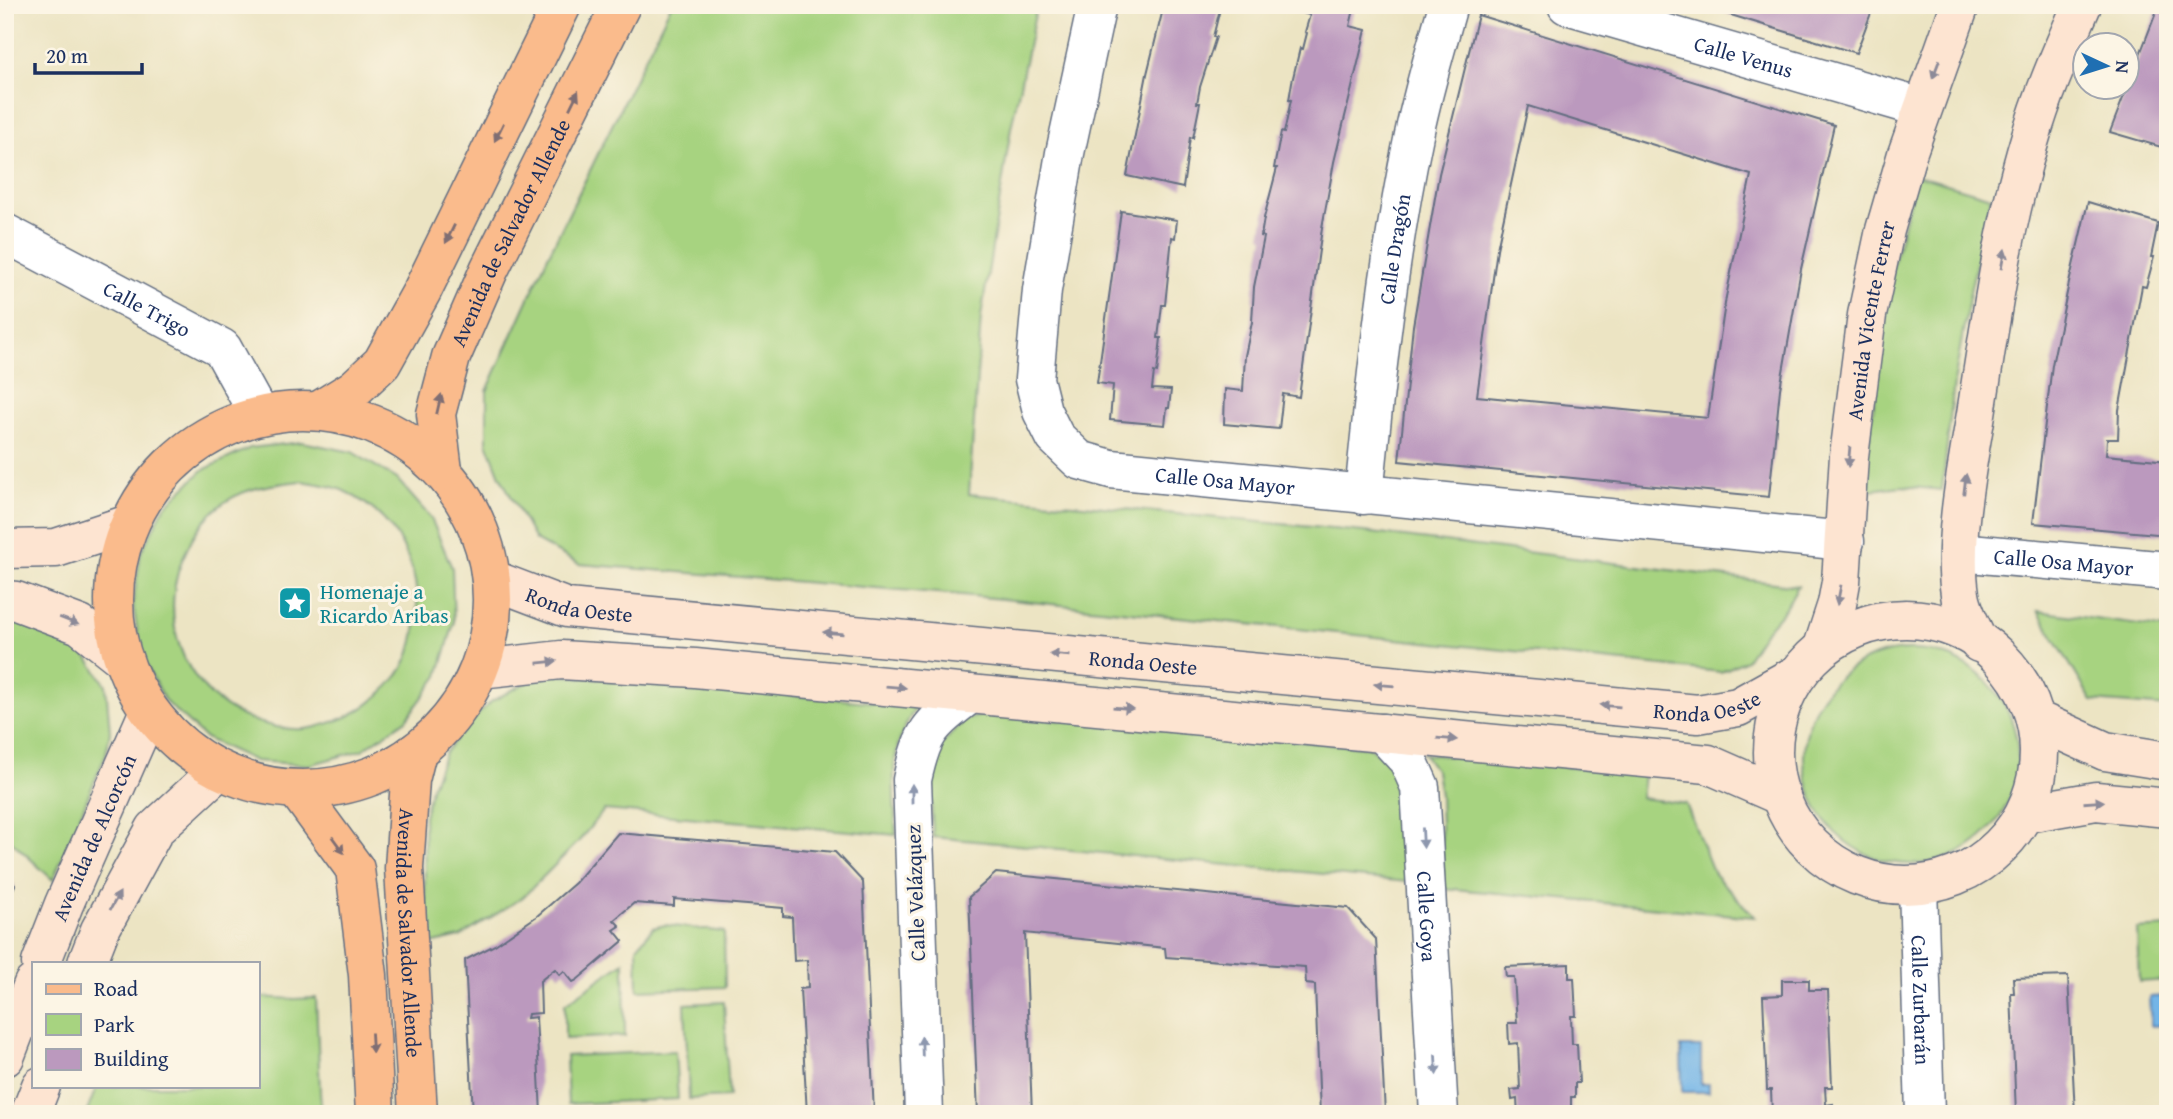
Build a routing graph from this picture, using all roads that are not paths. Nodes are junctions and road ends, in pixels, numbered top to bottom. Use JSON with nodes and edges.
{"nodes":[{"id":1,"x":562,"y":5,"type":"edge"},
{"id":2,"x":621,"y":5,"type":"edge"},
{"id":3,"x":1097,"y":5,"type":"edge"},
{"id":4,"x":1448,"y":5,"type":"edge"},
{"id":5,"x":1567,"y":5,"type":"edge"},
{"id":6,"x":1961,"y":5,"type":"edge"},
{"id":7,"x":2082,"y":5,"type":"edge"},
{"id":8,"x":1922,"y":108,"type":"junction"},
{"id":9,"x":5,"y":233,"type":"edge"},
{"id":10,"x":320,"y":410,"type":"junction"},
{"id":11,"x":259,"y":415,"type":"junction"},
{"id":12,"x":443,"y":471,"type":"junction"},
{"id":13,"x":1364,"y":495,"type":"junction"},
{"id":14,"x":129,"y":524,"type":"junction"},
{"id":15,"x":1845,"y":541,"type":"junction"},
{"id":16,"x":5,"y":549,"type":"edge"},
{"id":17,"x":1959,"y":552,"type":"junction"},
{"id":18,"x":2168,"y":571,"type":"edge"},
{"id":19,"x":491,"y":579,"type":"junction"},
{"id":20,"x":5,"y":600,"type":"edge"},
{"id":21,"x":1979,"y":643,"type":"junction"},
{"id":22,"x":1823,"y":647,"type":"junction"},
{"id":23,"x":123,"y":659,"type":"junction"},
{"id":24,"x":480,"y":670,"type":"junction"},
{"id":25,"x":1792,"y":677,"type":"junction"},
{"id":26,"x":970,"y":694,"type":"junction"},
{"id":27,"x":149,"y":711,"type":"junction"},
{"id":28,"x":2039,"y":721,"type":"junction"},
{"id":29,"x":1383,"y":733,"type":"junction"},
{"id":30,"x":417,"y":751,"type":"junction"},
{"id":31,"x":2168,"y":761,"type":"edge"},
{"id":32,"x":218,"y":771,"type":"junction"},
{"id":33,"x":297,"y":790,"type":"junction"},
{"id":34,"x":1782,"y":796,"type":"junction"},
{"id":35,"x":2168,"y":808,"type":"edge"},
{"id":36,"x":2027,"y":813,"type":"junction"},
{"id":37,"x":1918,"y":886,"type":"junction"},
{"id":38,"x":41,"y":962,"type":"edge"},
{"id":39,"x":87,"y":962,"type":"edge"},
{"id":40,"x":32,"y":988,"type":"edge"},
{"id":41,"x":5,"y":1058,"type":"edge"},
{"id":42,"x":40,"y":1088,"type":"edge"},
{"id":43,"x":30,"y":1114,"type":"edge"},
{"id":44,"x":375,"y":1114,"type":"edge"},
{"id":45,"x":418,"y":1114,"type":"edge"},
{"id":46,"x":925,"y":1114,"type":"edge"},
{"id":47,"x":1439,"y":1114,"type":"edge"},
{"id":48,"x":1925,"y":1114,"type":"edge"}],
"edges":[{"from":1,"to":10,"type":"main road","one_way":true},
{"from":12,"to":2,"type":"main road","name":"Avenida de Salvador Allende","one_way":true},
{"from":3,"to":13,"type":"street","name":"Calle Osa Mayor"},
{"from":4,"to":13,"type":"street","name":"Calle Dragón"},
{"from":5,"to":8,"type":"street","name":"Calle Venus"},
{"from":6,"to":8,"type":"main road","name":"Avenida Vicente Ferrer","one_way":true},
{"from":17,"to":7,"type":"main road","one_way":true},
{"from":8,"to":15,"type":"main road","name":"Avenida Vicente Ferrer","one_way":true},
{"from":9,"to":11,"type":"street","name":"Calle Trigo"},
{"from":10,"to":11,"type":"main road"},
{"from":10,"to":12,"type":"main road"},
{"from":11,"to":14,"type":"main road"},
{"from":12,"to":19,"type":"main road"},
{"from":13,"to":15,"type":"street","name":"Calle Osa Mayor"},
{"from":14,"to":16,"type":"main road"},
{"from":14,"to":23,"type":"main road"},
{"from":15,"to":22,"type":"main road","name":"Avenida Vicente Ferrer","one_way":true},
{"from":17,"to":18,"type":"street","name":"Calle Osa Mayor"},
{"from":17,"to":21,"type":"main road"},
{"from":19,"to":24,"type":"main road"},
{"from":25,"to":19,"type":"main road","name":"Ronda Oeste","one_way":true},
{"from":20,"to":23,"type":"main road","one_way":true},
{"from":21,"to":22,"type":"main road"},
{"from":21,"to":28,"type":"main road"},
{"from":22,"to":25,"type":"main road"},
{"from":23,"to":27,"type":"main road"},
{"from":24,"to":26,"type":"main road","one_way":true},
{"from":24,"to":30,"type":"main road"},
{"from":25,"to":34,"type":"main road"},
{"from":26,"to":29,"type":"main road","one_way":true},
{"from":46,"to":26,"type":"street","name":"Calle Velázquez","one_way":true},
{"from":27,"to":32,"type":"main road"},
{"from":27,"to":38,"type":"main road","name":"Avenida de Alcorcón"},
{"from":28,"to":31,"type":"main road"},
{"from":28,"to":36,"type":"main road"},
{"from":29,"to":34,"type":"main road","one_way":true},
{"from":29,"to":47,"type":"street","name":"Calle Goya","one_way":true},
{"from":30,"to":33,"type":"main road"},
{"from":30,"to":45,"type":"main road","name":"Avenida de Salvador Allende"},
{"from":32,"to":33,"type":"main road"},
{"from":39,"to":32,"type":"main road","name":"Avenida de Alcorcón","one_way":true},
{"from":33,"to":44,"type":"main road","name":"Avenida de Salvador Allende","one_way":true},
{"from":34,"to":37,"type":"main road"},
{"from":36,"to":35,"type":"main road","one_way":true},
{"from":36,"to":37,"type":"main road"},
{"from":37,"to":48,"type":"street","name":"Calle Zurbarán"},
{"from":40,"to":41,"type":"main road"},
{"from":42,"to":43,"type":"main road"}]}
